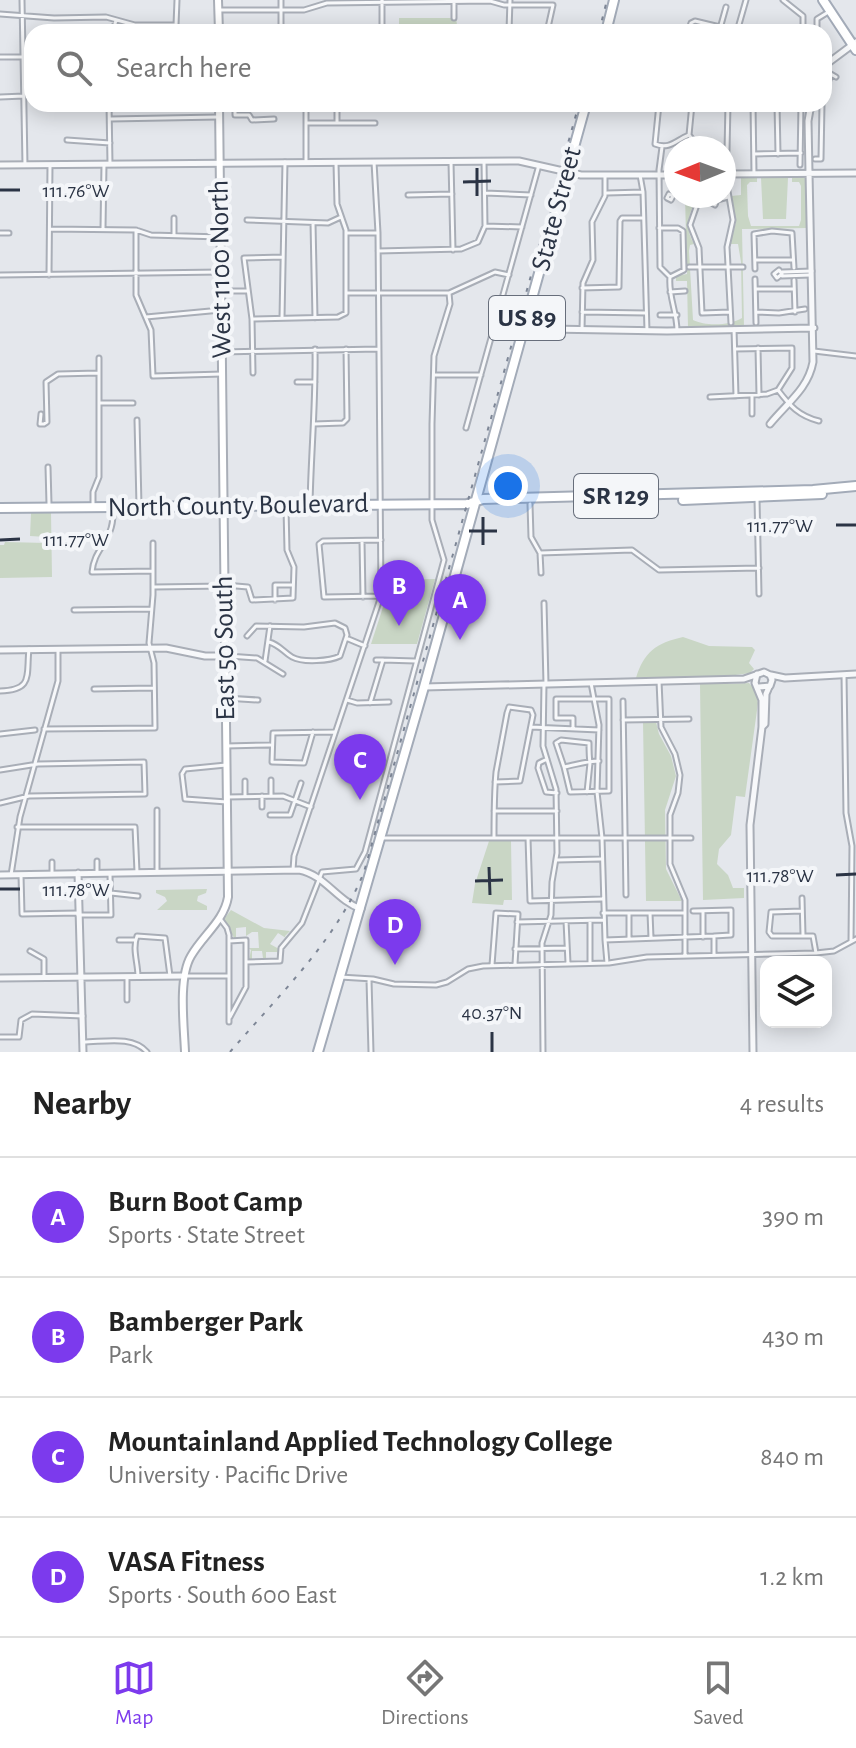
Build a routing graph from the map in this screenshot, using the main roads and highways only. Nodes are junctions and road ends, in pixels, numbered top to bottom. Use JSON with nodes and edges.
{"nodes":[{"id":1,"x":218,"y":0,"type":"edge"},
{"id":2,"x":614,"y":0,"type":"edge"},
{"id":3,"x":826,"y":0,"type":"edge"},
{"id":4,"x":219,"y":24,"type":"edge"},
{"id":5,"x":608,"y":24,"type":"edge"},
{"id":6,"x":855,"y":44,"type":"edge"},
{"id":7,"x":219,"y":112,"type":"edge"},
{"id":8,"x":584,"y":112,"type":"edge"},
{"id":9,"x":222,"y":398,"type":"joint"},
{"id":10,"x":856,"y":488,"type":"edge"},
{"id":11,"x":759,"y":496,"type":"junction"},
{"id":12,"x":475,"y":503,"type":"junction"},
{"id":13,"x":223,"y":506,"type":"junction"},
{"id":14,"x":0,"y":508,"type":"edge"},
{"id":15,"x":185,"y":1052,"type":"edge"},
{"id":16,"x":318,"y":1052,"type":"edge"}],
"edges":[{"from":1,"to":4,"type":"main road"},
{"from":2,"to":5,"type":"main road"},
{"from":3,"to":6,"type":"main road"},
{"from":3,"to":6,"type":"main road"},
{"from":7,"to":9,"type":"main road","name":"West 1100 North"},
{"from":8,"to":12,"type":"main road","name":"State Street","number":"US 89"},
{"from":9,"to":13,"type":"main road","name":"East 50 South"},
{"from":10,"to":11,"type":"main road","name":"North County Boulevard","number":"SR 129"},
{"from":11,"to":12,"type":"main road","name":"North County Boulevard","number":"SR 129"},
{"from":11,"to":12,"type":"main road","name":"North County Boulevard","number":"SR 129"},
{"from":12,"to":13,"type":"main road","name":"North County Boulevard","number":"SR 129"},
{"from":12,"to":16,"type":"main road","name":"State Street","number":"US 89"},
{"from":13,"to":14,"type":"main road","name":"North County Boulevard","number":"SR 129"},
{"from":13,"to":15,"type":"main road","name":"East 50 South"}]}
